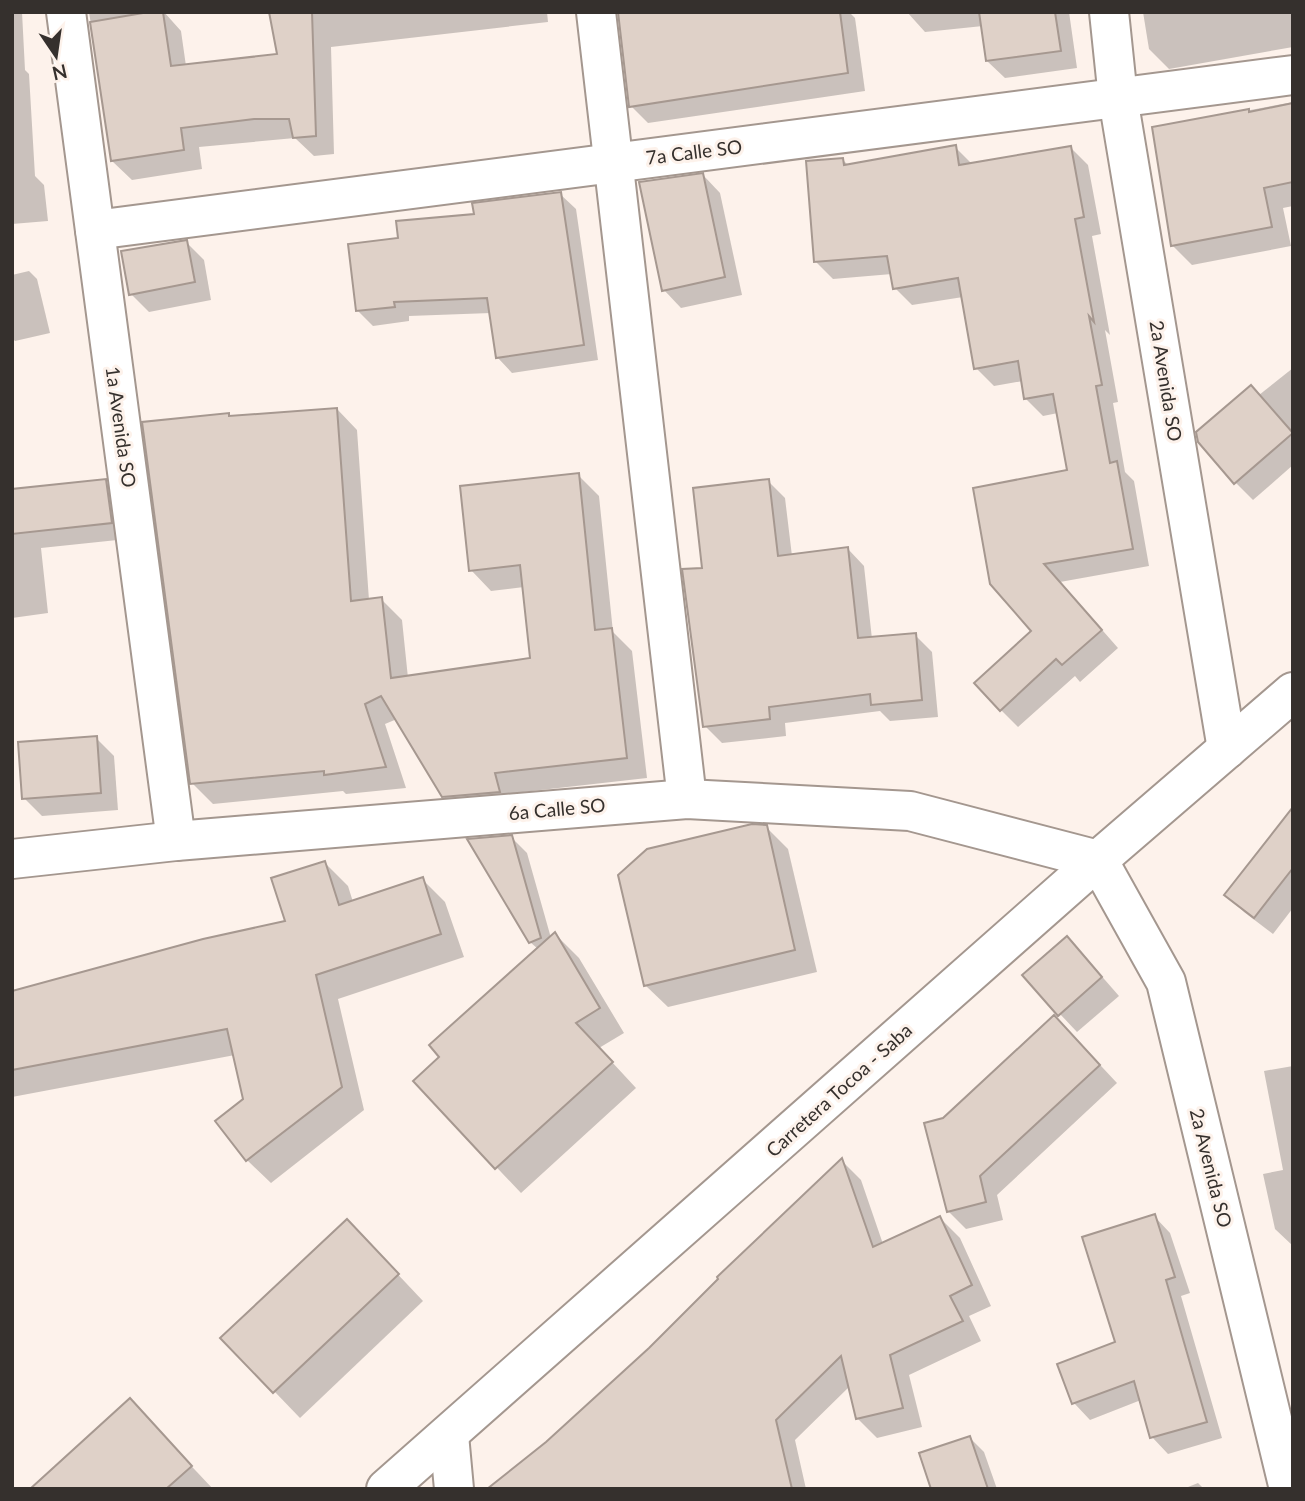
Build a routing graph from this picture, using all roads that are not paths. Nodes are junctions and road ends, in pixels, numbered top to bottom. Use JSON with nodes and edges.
{"nodes":[{"id":1,"x":66,"y":12,"type":"edge"},
{"id":2,"x":596,"y":12,"type":"edge"},
{"id":3,"x":1109,"y":12,"type":"edge"},
{"id":4,"x":1293,"y":75,"type":"edge"},
{"id":5,"x":1118,"y":98,"type":"junction"},
{"id":6,"x":614,"y":163,"type":"junction"},
{"id":7,"x":95,"y":230,"type":"junction"},
{"id":8,"x":1293,"y":692,"type":"edge"},
{"id":9,"x":1227,"y":749,"type":"junction"},
{"id":10,"x":687,"y":799,"type":"junction"},
{"id":11,"x":176,"y":841,"type":"junction"},
{"id":12,"x":12,"y":859,"type":"edge"},
{"id":13,"x":1098,"y":860,"type":"junction"},
{"id":14,"x":449,"y":1435,"type":"junction"},
{"id":15,"x":386,"y":1489,"type":"edge"},
{"id":16,"x":454,"y":1489,"type":"edge"},
{"id":17,"x":1289,"y":1489,"type":"edge"}],
"edges":[{"from":1,"to":7,"type":"street","name":"1a Avenida SO"},
{"from":2,"to":6,"type":"street"},
{"from":3,"to":5,"type":"street","name":"2a Avenida SO"},
{"from":4,"to":5,"type":"street","name":"7a Calle SO"},
{"from":5,"to":6,"type":"street","name":"7a Calle SO"},
{"from":5,"to":9,"type":"street","name":"2a Avenida SO"},
{"from":6,"to":7,"type":"street","name":"7a Calle SO"},
{"from":6,"to":10,"type":"street"},
{"from":7,"to":11,"type":"street","name":"1a Avenida SO"},
{"from":8,"to":9,"type":"street","name":"Carretera Tocoa - Saba"},
{"from":9,"to":13,"type":"street","name":"Carretera Tocoa - Saba"},
{"from":10,"to":11,"type":"street","name":"6a Calle SO"},
{"from":10,"to":13,"type":"street","name":"6a Calle SO"},
{"from":11,"to":12,"type":"street","name":"6a Calle SO"},
{"from":13,"to":14,"type":"street","name":"Carretera Tocoa - Saba"},
{"from":13,"to":17,"type":"street","name":"2a Avenida SO"},
{"from":14,"to":15,"type":"street","name":"Carretera Tocoa - Saba"},
{"from":14,"to":16,"type":"street"}]}
